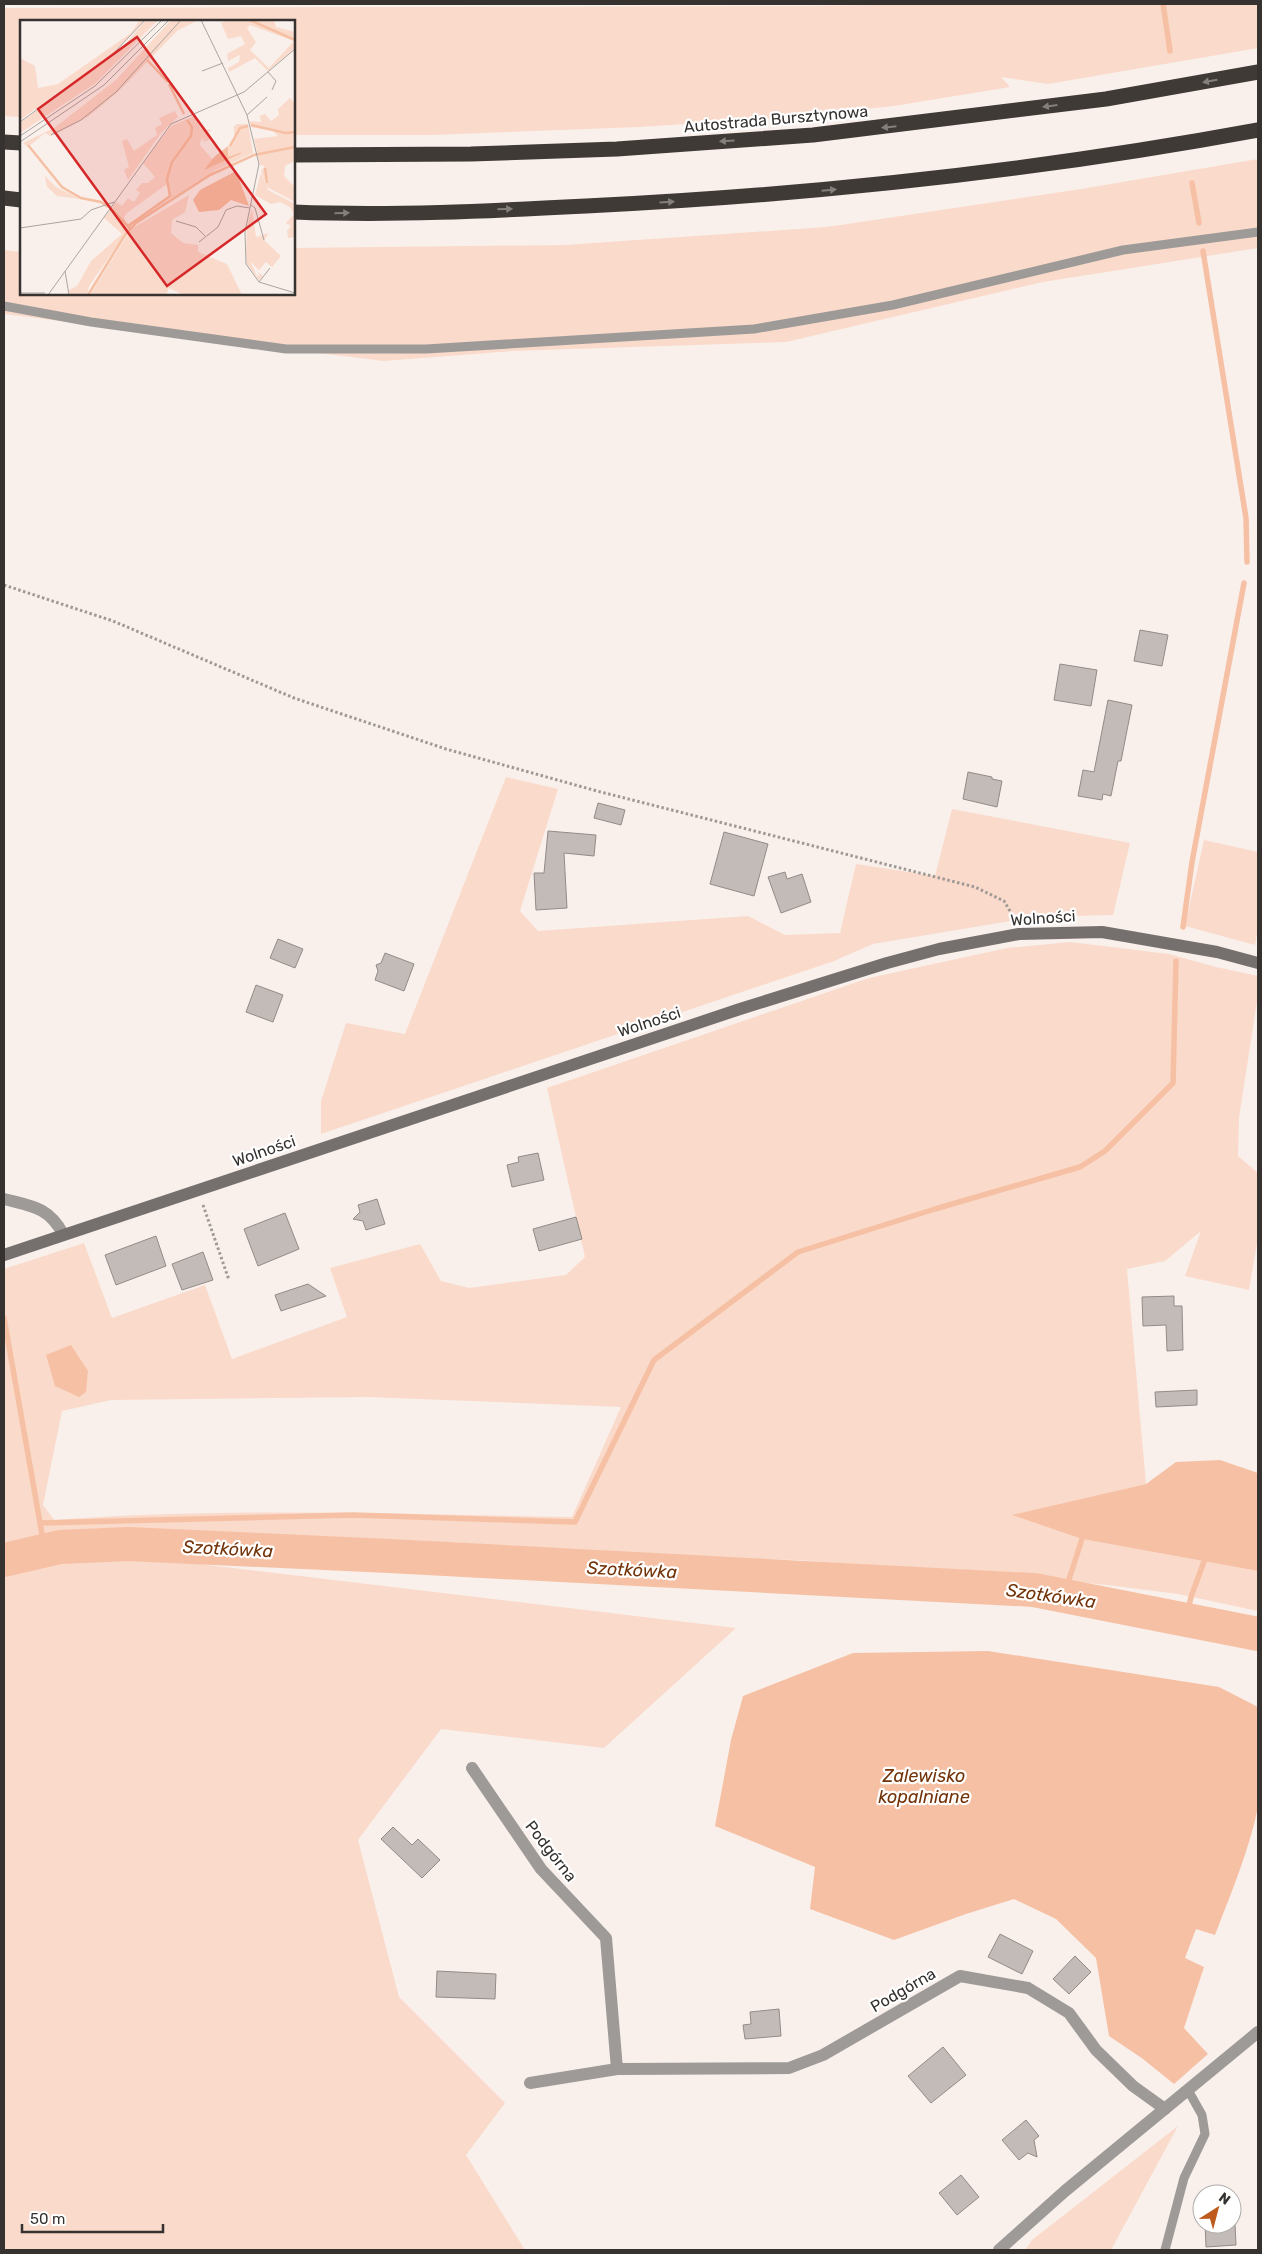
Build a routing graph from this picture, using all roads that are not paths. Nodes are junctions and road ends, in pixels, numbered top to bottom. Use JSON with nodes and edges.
{"nodes":[{"id":1,"x":1258,"y":72,"type":"edge"},
{"id":2,"x":1258,"y":130,"type":"edge"},
{"id":3,"x":4,"y":142,"type":"edge"},
{"id":4,"x":20,"y":143,"type":"edge"},
{"id":5,"x":295,"y":155,"type":"edge"},
{"id":6,"x":4,"y":198,"type":"edge"},
{"id":7,"x":20,"y":200,"type":"edge"},
{"id":8,"x":295,"y":212,"type":"edge"},
{"id":9,"x":1258,"y":232,"type":"edge"},
{"id":10,"x":4,"y":306,"type":"edge"},
{"id":11,"x":1258,"y":963,"type":"edge"},
{"id":12,"x":4,"y":1199,"type":"edge"},
{"id":13,"x":63,"y":1234,"type":"junction"},
{"id":14,"x":4,"y":1255,"type":"edge"},
{"id":15,"x":472,"y":1768,"type":"dead end"},
{"id":16,"x":1258,"y":2032,"type":"edge"},
{"id":17,"x":617,"y":2068,"type":"junction"},
{"id":18,"x":530,"y":2083,"type":"dead end"},
{"id":19,"x":1188,"y":2090,"type":"junction"},
{"id":20,"x":1165,"y":2110,"type":"junction"},
{"id":21,"x":999,"y":2250,"type":"edge"},
{"id":22,"x":1165,"y":2250,"type":"edge"}],
"edges":[{"from":1,"to":5,"type":"highway","name":"Autostrada Bursztynowa","one_way":true},
{"from":8,"to":2,"type":"highway","one_way":true},
{"from":3,"to":4,"type":"highway"},
{"from":6,"to":7,"type":"highway"},
{"from":9,"to":10,"type":"lane"},
{"from":11,"to":13,"type":"main road","name":"Wolności"},
{"from":12,"to":13,"type":"street"},
{"from":13,"to":14,"type":"main road","name":"Wolności"},
{"from":15,"to":17,"type":"street","name":"Podgórna"},
{"from":16,"to":19,"type":"street"},
{"from":17,"to":18,"type":"street","name":"Podgórna"},
{"from":17,"to":20,"type":"street","name":"Podgórna"},
{"from":19,"to":20,"type":"street"},
{"from":19,"to":22,"type":"lane"},
{"from":20,"to":21,"type":"street"}]}
